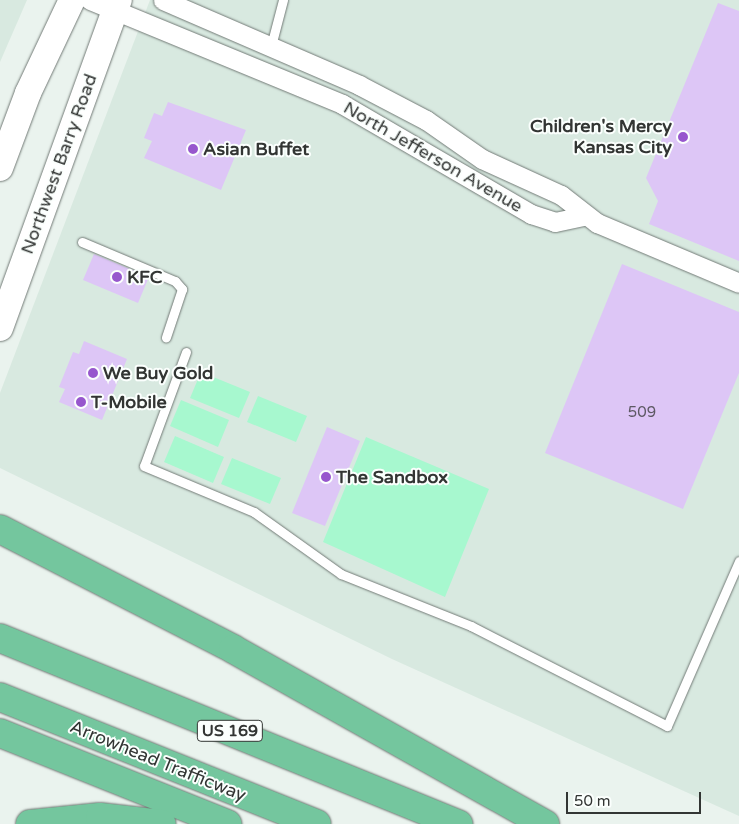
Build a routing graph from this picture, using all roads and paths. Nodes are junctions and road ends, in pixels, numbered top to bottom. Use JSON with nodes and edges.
{"nodes":[{"id":1,"x":72,"y":0,"type":"edge"},
{"id":2,"x":90,"y":0,"type":"edge"},
{"id":3,"x":164,"y":0,"type":"edge"},
{"id":4,"x":283,"y":0,"type":"edge"},
{"id":5,"x":115,"y":3,"type":"edge"},
{"id":6,"x":271,"y":46,"type":"junction"},
{"id":7,"x":0,"y":168,"type":"edge"},
{"id":8,"x":584,"y":216,"type":"junction"},
{"id":9,"x":82,"y":242,"type":"dead end"},
{"id":10,"x":739,"y":283,"type":"edge"},
{"id":11,"x":0,"y":328,"type":"edge"},
{"id":12,"x":166,"y":337,"type":"dead end"},
{"id":13,"x":186,"y":352,"type":"dead end"},
{"id":14,"x":0,"y":529,"type":"edge"},
{"id":15,"x":739,"y":561,"type":"edge"},
{"id":16,"x":0,"y":638,"type":"edge"},
{"id":17,"x":0,"y":698,"type":"edge"},
{"id":18,"x":0,"y":733,"type":"edge"},
{"id":19,"x":30,"y":824,"type":"edge"},
{"id":20,"x":162,"y":824,"type":"edge"},
{"id":21,"x":227,"y":824,"type":"edge"},
{"id":22,"x":317,"y":824,"type":"edge"},
{"id":23,"x":459,"y":824,"type":"edge"},
{"id":24,"x":545,"y":824,"type":"edge"}],
"edges":[{"from":1,"to":7,"type":"main road"},
{"from":2,"to":5,"type":"street","name":"North Jefferson Avenue"},
{"from":3,"to":6,"type":"street","name":"North Jefferson Avenue"},
{"from":4,"to":6,"type":"lane"},
{"from":5,"to":8,"type":"street","name":"North Jefferson Avenue"},
{"from":5,"to":11,"type":"main road","name":"Northwest Barry Road"},
{"from":6,"to":8,"type":"street","name":"North Jefferson Avenue"},
{"from":8,"to":10,"type":"street","name":"North Jefferson Avenue"},
{"from":9,"to":12,"type":"lane"},
{"from":13,"to":15,"type":"lane"},
{"from":14,"to":24,"type":"highway"},
{"from":16,"to":23,"type":"highway","number":"US 169"},
{"from":17,"to":22,"type":"highway","name":"Arrowhead Trafficway"},
{"from":18,"to":21,"type":"highway"},
{"from":19,"to":20,"type":"highway"}]}
